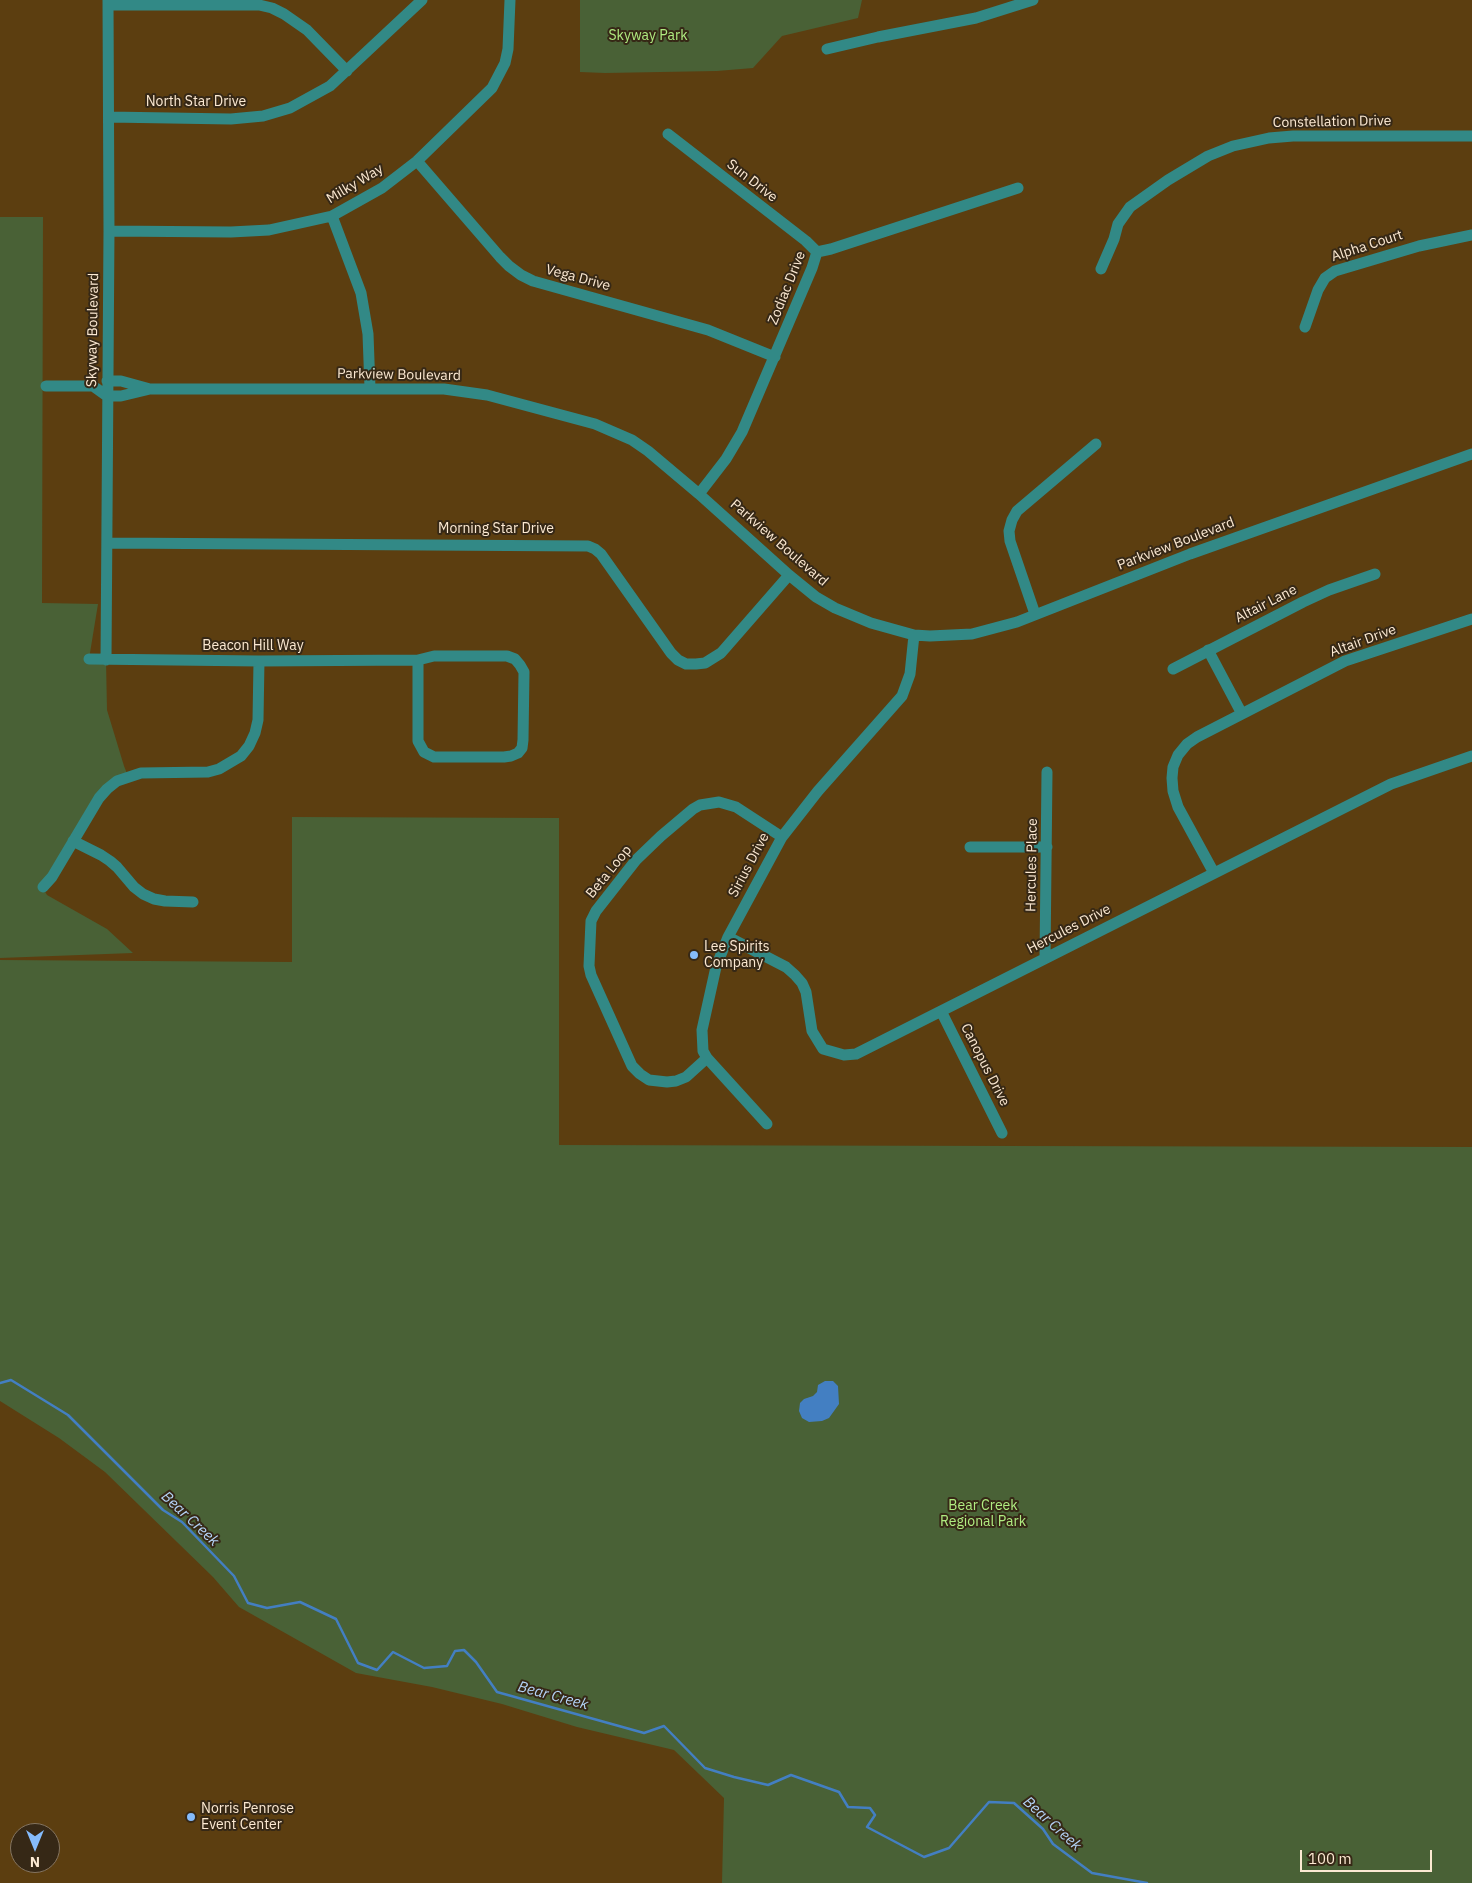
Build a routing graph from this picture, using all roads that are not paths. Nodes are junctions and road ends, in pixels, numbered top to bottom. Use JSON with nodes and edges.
{"nodes":[{"id":1,"x":422,"y":0,"type":"edge"},
{"id":2,"x":510,"y":0,"type":"edge"},
{"id":3,"x":1033,"y":0,"type":"edge"},
{"id":4,"x":108,"y":2,"type":"edge"},
{"id":5,"x":827,"y":49,"type":"dead end"},
{"id":6,"x":347,"y":71,"type":"junction"},
{"id":7,"x":109,"y":118,"type":"junction"},
{"id":8,"x":668,"y":134,"type":"dead end"},
{"id":9,"x":1472,"y":136,"type":"edge"},
{"id":10,"x":417,"y":161,"type":"junction"},
{"id":11,"x":1018,"y":188,"type":"dead end"},
{"id":12,"x":332,"y":216,"type":"junction"},
{"id":13,"x":109,"y":231,"type":"junction"},
{"id":14,"x":1472,"y":235,"type":"edge"},
{"id":15,"x":817,"y":252,"type":"junction"},
{"id":16,"x":1101,"y":269,"type":"dead end"},
{"id":17,"x":1305,"y":327,"type":"dead end"},
{"id":18,"x":775,"y":357,"type":"junction"},
{"id":19,"x":107,"y":381,"type":"junction"},
{"id":20,"x":46,"y":386,"type":"dead end"},
{"id":21,"x":370,"y":388,"type":"junction"},
{"id":22,"x":150,"y":389,"type":"junction"},
{"id":23,"x":107,"y":396,"type":"junction"},
{"id":24,"x":1096,"y":444,"type":"dead end"},
{"id":25,"x":1472,"y":454,"type":"edge"},
{"id":26,"x":699,"y":494,"type":"junction"},
{"id":27,"x":107,"y":543,"type":"junction"},
{"id":28,"x":1375,"y":574,"type":"dead end"},
{"id":29,"x":789,"y":575,"type":"junction"},
{"id":30,"x":1036,"y":614,"type":"junction"},
{"id":31,"x":1472,"y":619,"type":"edge"},
{"id":32,"x":914,"y":635,"type":"junction"},
{"id":33,"x":1208,"y":650,"type":"junction"},
{"id":34,"x":89,"y":659,"type":"dead end"},
{"id":35,"x":106,"y":660,"type":"junction"},
{"id":36,"x":418,"y":660,"type":"junction"},
{"id":37,"x":259,"y":661,"type":"junction"},
{"id":38,"x":1173,"y":669,"type":"dead end"},
{"id":39,"x":1242,"y":714,"type":"junction"},
{"id":40,"x":1472,"y":756,"type":"edge"},
{"id":41,"x":1047,"y":772,"type":"dead end"},
{"id":42,"x":782,"y":836,"type":"junction"},
{"id":43,"x":73,"y":841,"type":"junction"},
{"id":44,"x":970,"y":847,"type":"dead end"},
{"id":45,"x":1047,"y":847,"type":"junction"},
{"id":46,"x":1214,"y":873,"type":"junction"},
{"id":47,"x":43,"y":888,"type":"dead end"},
{"id":48,"x":193,"y":902,"type":"dead end"},
{"id":49,"x":728,"y":937,"type":"junction"},
{"id":50,"x":1045,"y":958,"type":"junction"},
{"id":51,"x":941,"y":1011,"type":"junction"},
{"id":52,"x":707,"y":1058,"type":"junction"},
{"id":53,"x":767,"y":1124,"type":"dead end"},
{"id":54,"x":1002,"y":1132,"type":"dead end"}],
"edges":[{"from":1,"to":6,"type":"street","name":"North Star Drive"},
{"from":2,"to":10,"type":"street","name":"Milky Way"},
{"from":3,"to":5,"type":"street"},
{"from":4,"to":6,"type":"street"},
{"from":4,"to":7,"type":"street","name":"Skyway Boulevard"},
{"from":6,"to":7,"type":"street","name":"North Star Drive"},
{"from":7,"to":13,"type":"street","name":"Skyway Boulevard"},
{"from":8,"to":15,"type":"street","name":"Sun Drive"},
{"from":9,"to":16,"type":"street","name":"Constellation Drive"},
{"from":10,"to":12,"type":"street","name":"Milky Way"},
{"from":10,"to":18,"type":"street","name":"Vega Drive"},
{"from":11,"to":15,"type":"street","name":"Zodiac Drive"},
{"from":12,"to":13,"type":"street","name":"Milky Way"},
{"from":12,"to":21,"type":"street"},
{"from":13,"to":19,"type":"street","name":"Skyway Boulevard"},
{"from":14,"to":17,"type":"street","name":"Alpha Court"},
{"from":15,"to":18,"type":"street","name":"Zodiac Drive"},
{"from":18,"to":26,"type":"street","name":"Zodiac Drive"},
{"from":19,"to":22,"type":"street","name":"Parkview Boulevard"},
{"from":19,"to":23,"type":"street","name":"Skyway Boulevard"},
{"from":20,"to":23,"type":"street"},
{"from":21,"to":22,"type":"street","name":"Parkview Boulevard"},
{"from":21,"to":26,"type":"street","name":"Parkview Boulevard"},
{"from":22,"to":23,"type":"street","name":"Parkview Boulevard"},
{"from":23,"to":27,"type":"street","name":"Skyway Boulevard"},
{"from":24,"to":30,"type":"street"},
{"from":25,"to":30,"type":"street","name":"Parkview Boulevard"},
{"from":26,"to":29,"type":"street","name":"Parkview Boulevard"},
{"from":27,"to":29,"type":"street","name":"Morning Star Drive"},
{"from":27,"to":35,"type":"street","name":"Skyway Boulevard"},
{"from":28,"to":33,"type":"street","name":"Altair Lane"},
{"from":29,"to":32,"type":"street","name":"Parkview Boulevard"},
{"from":30,"to":32,"type":"street","name":"Parkview Boulevard"},
{"from":31,"to":39,"type":"street","name":"Altair Drive"},
{"from":32,"to":42,"type":"street","name":"Sirius Drive"},
{"from":33,"to":38,"type":"street","name":"Altair Lane"},
{"from":33,"to":39,"type":"street"},
{"from":34,"to":35,"type":"street","name":"Beacon Hill Way"},
{"from":35,"to":37,"type":"street","name":"Beacon Hill Way"},
{"from":36,"to":36,"type":"street","name":"Beacon Hill Way"},
{"from":36,"to":37,"type":"street","name":"Beacon Hill Way"},
{"from":37,"to":43,"type":"street"},
{"from":39,"to":46,"type":"street","name":"Altair Drive"},
{"from":40,"to":46,"type":"street","name":"Hercules Drive"},
{"from":41,"to":45,"type":"street","name":"Hercules Place"},
{"from":42,"to":49,"type":"street","name":"Sirius Drive"},
{"from":42,"to":52,"type":"street","name":"Beta Loop"},
{"from":43,"to":47,"type":"street"},
{"from":43,"to":48,"type":"street"},
{"from":44,"to":45,"type":"street"},
{"from":45,"to":50,"type":"street","name":"Hercules Place"},
{"from":46,"to":50,"type":"street","name":"Hercules Drive"},
{"from":49,"to":51,"type":"street","name":"Hercules Drive"},
{"from":49,"to":52,"type":"street","name":"Sirius Drive"},
{"from":50,"to":51,"type":"street","name":"Hercules Drive"},
{"from":51,"to":54,"type":"street","name":"Canopus Drive"},
{"from":52,"to":53,"type":"street"}]}
